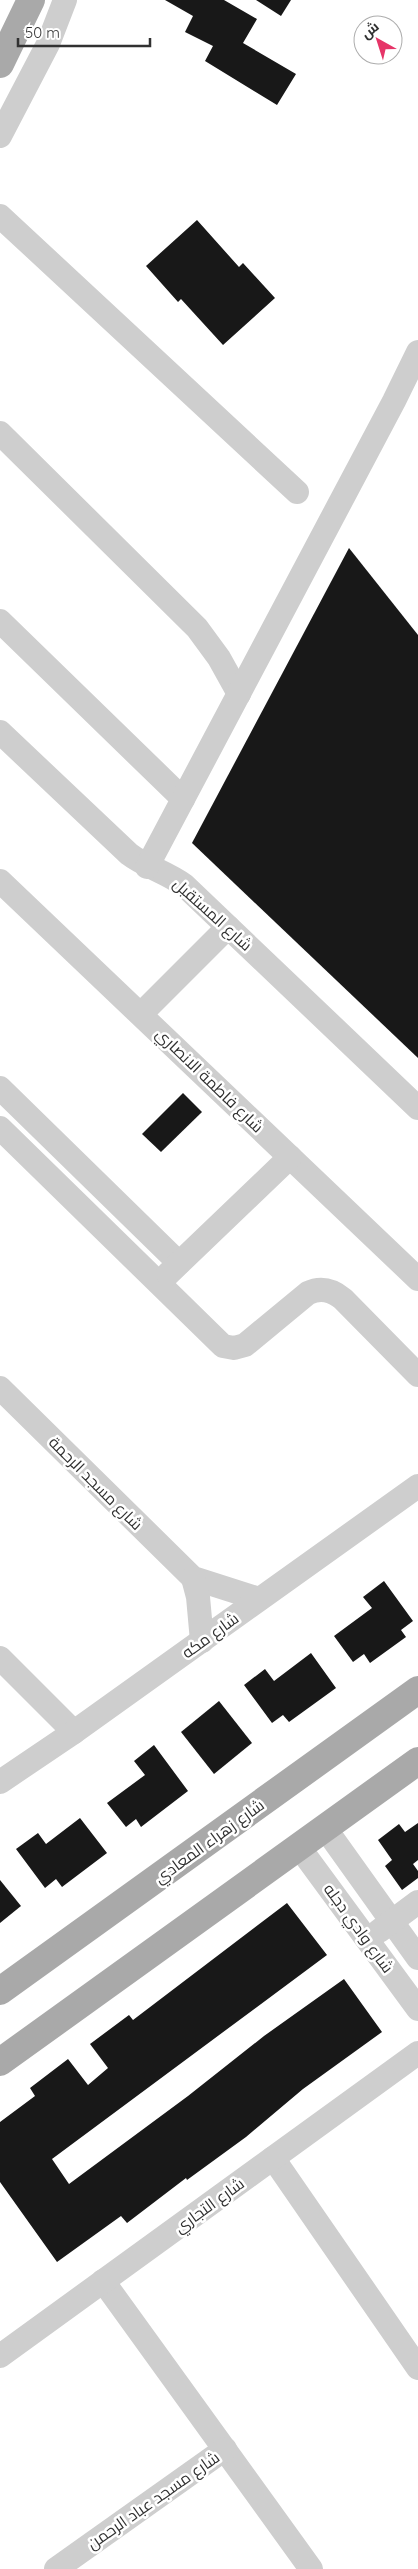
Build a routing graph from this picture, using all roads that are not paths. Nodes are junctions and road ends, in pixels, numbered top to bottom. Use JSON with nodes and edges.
{"nodes":[{"id":1,"x":31,"y":0,"type":"edge"},
{"id":2,"x":66,"y":0,"type":"edge"},
{"id":3,"x":0,"y":64,"type":"edge"},
{"id":4,"x":0,"y":136,"type":"edge"},
{"id":5,"x":0,"y":216,"type":"edge"},
{"id":6,"x":418,"y":352,"type":"edge"},
{"id":7,"x":0,"y":433,"type":"edge"},
{"id":8,"x":298,"y":492,"type":"dead end"},
{"id":9,"x":0,"y":621,"type":"edge"},
{"id":10,"x":239,"y":694,"type":"junction"},
{"id":11,"x":0,"y":732,"type":"edge"},
{"id":12,"x":183,"y":799,"type":"junction"},
{"id":13,"x":147,"y":868,"type":"junction"},
{"id":14,"x":0,"y":881,"type":"edge"},
{"id":15,"x":228,"y":927,"type":"junction"},
{"id":16,"x":141,"y":1014,"type":"junction"},
{"id":17,"x":0,"y":1088,"type":"edge"},
{"id":18,"x":418,"y":1108,"type":"edge"},
{"id":19,"x":0,"y":1128,"type":"edge"},
{"id":20,"x":290,"y":1157,"type":"junction"},
{"id":21,"x":179,"y":1263,"type":"junction"},
{"id":22,"x":418,"y":1279,"type":"edge"},
{"id":23,"x":158,"y":1284,"type":"junction"},
{"id":24,"x":413,"y":1360,"type":"edge"},
{"id":25,"x":0,"y":1388,"type":"edge"},
{"id":26,"x":418,"y":1486,"type":"edge"},
{"id":27,"x":192,"y":1578,"type":"junction"},
{"id":28,"x":259,"y":1599,"type":"junction"},
{"id":29,"x":202,"y":1640,"type":"junction"},
{"id":30,"x":0,"y":1658,"type":"edge"},
{"id":31,"x":418,"y":1690,"type":"edge"},
{"id":32,"x":74,"y":1732,"type":"junction"},
{"id":33,"x":418,"y":1761,"type":"edge"},
{"id":34,"x":0,"y":1782,"type":"edge"},
{"id":35,"x":325,"y":1828,"type":"junction"},
{"id":36,"x":299,"y":1847,"type":"junction"},
{"id":37,"x":418,"y":1902,"type":"edge"},
{"id":38,"x":392,"y":1922,"type":"junction"},
{"id":39,"x":367,"y":1940,"type":"junction"},
{"id":40,"x":418,"y":1958,"type":"edge"},
{"id":41,"x":0,"y":1991,"type":"edge"},
{"id":42,"x":418,"y":2009,"type":"edge"},
{"id":43,"x":418,"y":2053,"type":"edge"},
{"id":44,"x":0,"y":2062,"type":"edge"},
{"id":45,"x":273,"y":2158,"type":"junction"},
{"id":46,"x":103,"y":2281,"type":"junction"},
{"id":47,"x":0,"y":2356,"type":"edge"},
{"id":48,"x":418,"y":2368,"type":"edge"},
{"id":49,"x":225,"y":2449,"type":"junction"},
{"id":50,"x":56,"y":2569,"type":"edge"},
{"id":51,"x":311,"y":2569,"type":"edge"}],
"edges":[{"from":1,"to":3,"type":"main road"},
{"from":2,"to":4,"type":"street"},
{"from":5,"to":8,"type":"street"},
{"from":6,"to":10,"type":"street"},
{"from":7,"to":10,"type":"street"},
{"from":9,"to":12,"type":"street"},
{"from":10,"to":12,"type":"street"},
{"from":11,"to":13,"type":"street","name":"شارع المستقبل"},
{"from":12,"to":13,"type":"street"},
{"from":13,"to":15,"type":"street","name":"شارع المستقبل"},
{"from":14,"to":16,"type":"street","name":"شارع فاطمة الانصاري"},
{"from":15,"to":16,"type":"street"},
{"from":15,"to":18,"type":"street","name":"شارع المستقبل"},
{"from":16,"to":20,"type":"street","name":"شارع فاطمة الانصاري"},
{"from":17,"to":21,"type":"street"},
{"from":19,"to":23,"type":"street"},
{"from":20,"to":21,"type":"street"},
{"from":20,"to":22,"type":"street","name":"شارع فاطمة الانصاري"},
{"from":21,"to":23,"type":"street"},
{"from":23,"to":24,"type":"street"},
{"from":25,"to":27,"type":"street","name":"شارع مسجد الرحمة"},
{"from":26,"to":28,"type":"street","name":"شارع مكه"},
{"from":27,"to":28,"type":"street","name":"شارع مسجد الرحمة"},
{"from":27,"to":29,"type":"street"},
{"from":28,"to":29,"type":"street","name":"شارع مكه"},
{"from":29,"to":32,"type":"street","name":"شارع مكه"},
{"from":30,"to":32,"type":"street"},
{"from":31,"to":41,"type":"main road","name":"شارع زهراء المعادي"},
{"from":32,"to":34,"type":"street","name":"شارع مكه"},
{"from":33,"to":35,"type":"main road"},
{"from":35,"to":36,"type":"main road"},
{"from":35,"to":38,"type":"street","name":"شارع وادي دجله"},
{"from":36,"to":39,"type":"street","name":"شارع وادي دجله"},
{"from":36,"to":44,"type":"main road"},
{"from":37,"to":38,"type":"street"},
{"from":38,"to":39,"type":"street"},
{"from":38,"to":40,"type":"street","name":"شارع وادي دجله"},
{"from":39,"to":42,"type":"street","name":"شارع وادي دجله"},
{"from":43,"to":45,"type":"street","name":"شارع التجاري"},
{"from":45,"to":46,"type":"street","name":"شارع التجاري"},
{"from":45,"to":48,"type":"street"},
{"from":46,"to":47,"type":"street","name":"شارع التجاري"},
{"from":46,"to":49,"type":"street"},
{"from":49,"to":50,"type":"street","name":"شارع مسجد عباد الرحمن"},
{"from":49,"to":51,"type":"street"}]}
